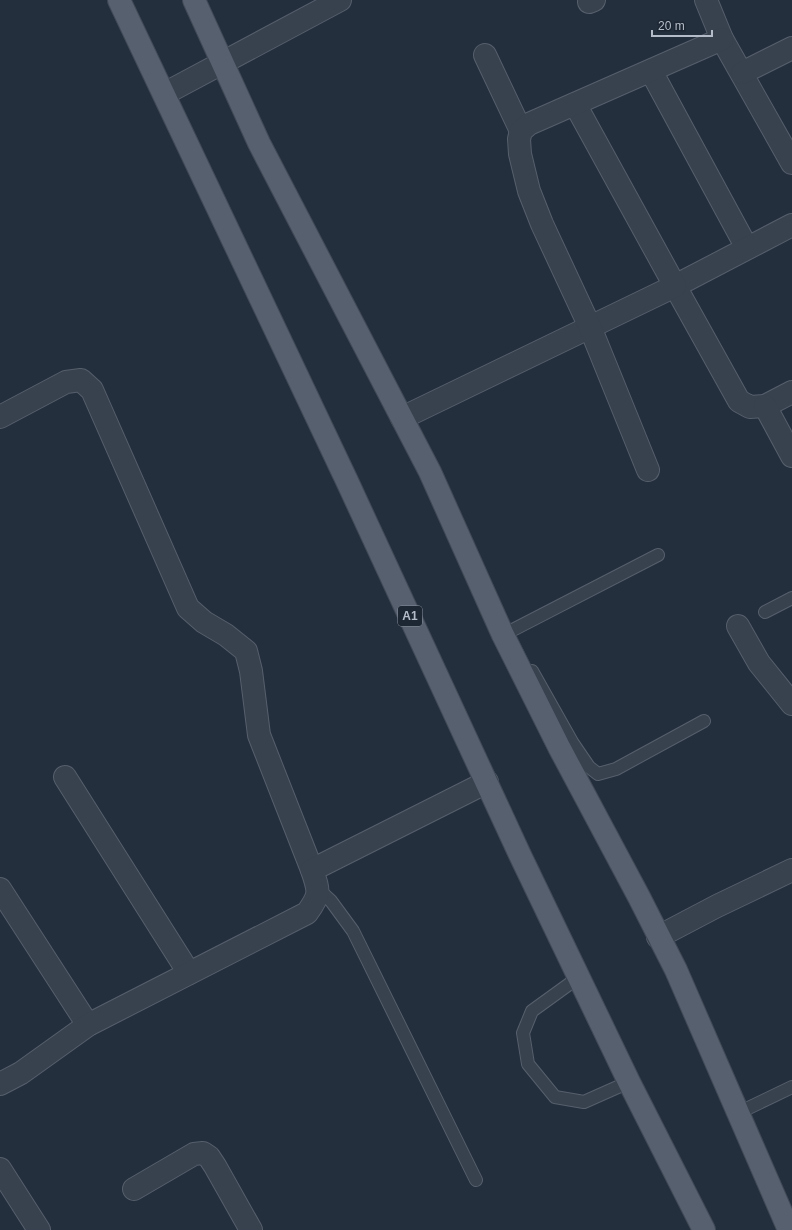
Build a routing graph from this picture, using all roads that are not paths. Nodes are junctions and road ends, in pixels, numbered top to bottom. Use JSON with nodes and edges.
{"nodes":[{"id":1,"x":119,"y":0,"type":"edge"},
{"id":2,"x":194,"y":0,"type":"edge"},
{"id":3,"x":340,"y":0,"type":"edge"},
{"id":4,"x":706,"y":0,"type":"edge"},
{"id":5,"x":722,"y":40,"type":"junction"},
{"id":6,"x":792,"y":48,"type":"edge"},
{"id":7,"x":485,"y":55,"type":"dead end"},
{"id":8,"x":223,"y":63,"type":"junction"},
{"id":9,"x":651,"y":71,"type":"junction"},
{"id":10,"x":742,"y":73,"type":"junction"},
{"id":11,"x":164,"y":94,"type":"junction"},
{"id":12,"x":575,"y":104,"type":"junction"},
{"id":13,"x":522,"y":131,"type":"junction"},
{"id":14,"x":792,"y":163,"type":"edge"},
{"id":15,"x":792,"y":225,"type":"edge"},
{"id":16,"x":747,"y":248,"type":"junction"},
{"id":17,"x":675,"y":286,"type":"junction"},
{"id":18,"x":590,"y":327,"type":"junction"},
{"id":19,"x":792,"y":392,"type":"edge"},
{"id":20,"x":765,"y":406,"type":"junction"},
{"id":21,"x":0,"y":417,"type":"edge"},
{"id":22,"x":402,"y":418,"type":"junction"},
{"id":23,"x":792,"y":456,"type":"edge"},
{"id":24,"x":648,"y":470,"type":"dead end"},
{"id":25,"x":658,"y":555,"type":"dead end"},
{"id":26,"x":792,"y":598,"type":"edge"},
{"id":27,"x":765,"y":612,"type":"dead end"},
{"id":28,"x":738,"y":626,"type":"dead end"},
{"id":29,"x":506,"y":633,"type":"junction"},
{"id":30,"x":792,"y":704,"type":"edge"},
{"id":31,"x":704,"y":721,"type":"dead end"},
{"id":32,"x":65,"y":778,"type":"dead end"},
{"id":33,"x":487,"y":782,"type":"junction"},
{"id":34,"x":792,"y":870,"type":"edge"},
{"id":35,"x":315,"y":880,"type":"junction"},
{"id":36,"x":0,"y":889,"type":"edge"},
{"id":37,"x":658,"y":937,"type":"junction"},
{"id":38,"x":189,"y":973,"type":"junction"},
{"id":39,"x":579,"y":977,"type":"junction"},
{"id":40,"x":88,"y":1025,"type":"junction"},
{"id":41,"x":629,"y":1082,"type":"junction"},
{"id":42,"x":0,"y":1084,"type":"edge"},
{"id":43,"x":792,"y":1087,"type":"edge"},
{"id":44,"x":738,"y":1113,"type":"junction"},
{"id":45,"x":0,"y":1169,"type":"edge"},
{"id":46,"x":476,"y":1180,"type":"dead end"},
{"id":47,"x":134,"y":1189,"type":"dead end"},
{"id":48,"x":39,"y":1230,"type":"edge"},
{"id":49,"x":251,"y":1230,"type":"edge"},
{"id":50,"x":704,"y":1230,"type":"edge"},
{"id":51,"x":789,"y":1230,"type":"edge"}],
"edges":[{"from":1,"to":11,"type":"main road","number":"A1"},
{"from":2,"to":8,"type":"main road"},
{"from":3,"to":8,"type":"street"},
{"from":4,"to":5,"type":"street"},
{"from":5,"to":9,"type":"street"},
{"from":5,"to":10,"type":"street"},
{"from":6,"to":10,"type":"street"},
{"from":7,"to":13,"type":"street"},
{"from":8,"to":11,"type":"street"},
{"from":8,"to":22,"type":"main road"},
{"from":9,"to":12,"type":"street"},
{"from":9,"to":16,"type":"street"},
{"from":10,"to":14,"type":"street"},
{"from":11,"to":33,"type":"main road","number":"A1"},
{"from":12,"to":13,"type":"street"},
{"from":12,"to":17,"type":"street"},
{"from":13,"to":18,"type":"street"},
{"from":15,"to":16,"type":"street"},
{"from":16,"to":17,"type":"street"},
{"from":17,"to":18,"type":"street"},
{"from":17,"to":20,"type":"street"},
{"from":18,"to":22,"type":"street"},
{"from":18,"to":24,"type":"street"},
{"from":19,"to":20,"type":"street"},
{"from":20,"to":23,"type":"street"},
{"from":21,"to":35,"type":"street"},
{"from":22,"to":29,"type":"main road"},
{"from":25,"to":29,"type":"lane"},
{"from":26,"to":27,"type":"lane"},
{"from":28,"to":30,"type":"street"},
{"from":29,"to":31,"type":"lane"},
{"from":29,"to":37,"type":"main road"},
{"from":32,"to":38,"type":"street"},
{"from":33,"to":35,"type":"street"},
{"from":33,"to":39,"type":"main road","number":"A1"},
{"from":34,"to":37,"type":"street"},
{"from":35,"to":38,"type":"street"},
{"from":35,"to":46,"type":"lane"},
{"from":36,"to":40,"type":"street"},
{"from":37,"to":44,"type":"main road"},
{"from":38,"to":40,"type":"street"},
{"from":39,"to":41,"type":"main road","number":"A1"},
{"from":39,"to":41,"type":"lane"},
{"from":40,"to":42,"type":"street"},
{"from":41,"to":50,"type":"main road","number":"A1"},
{"from":43,"to":44,"type":"lane"},
{"from":44,"to":51,"type":"main road"},
{"from":45,"to":48,"type":"street"},
{"from":47,"to":49,"type":"street"}]}
